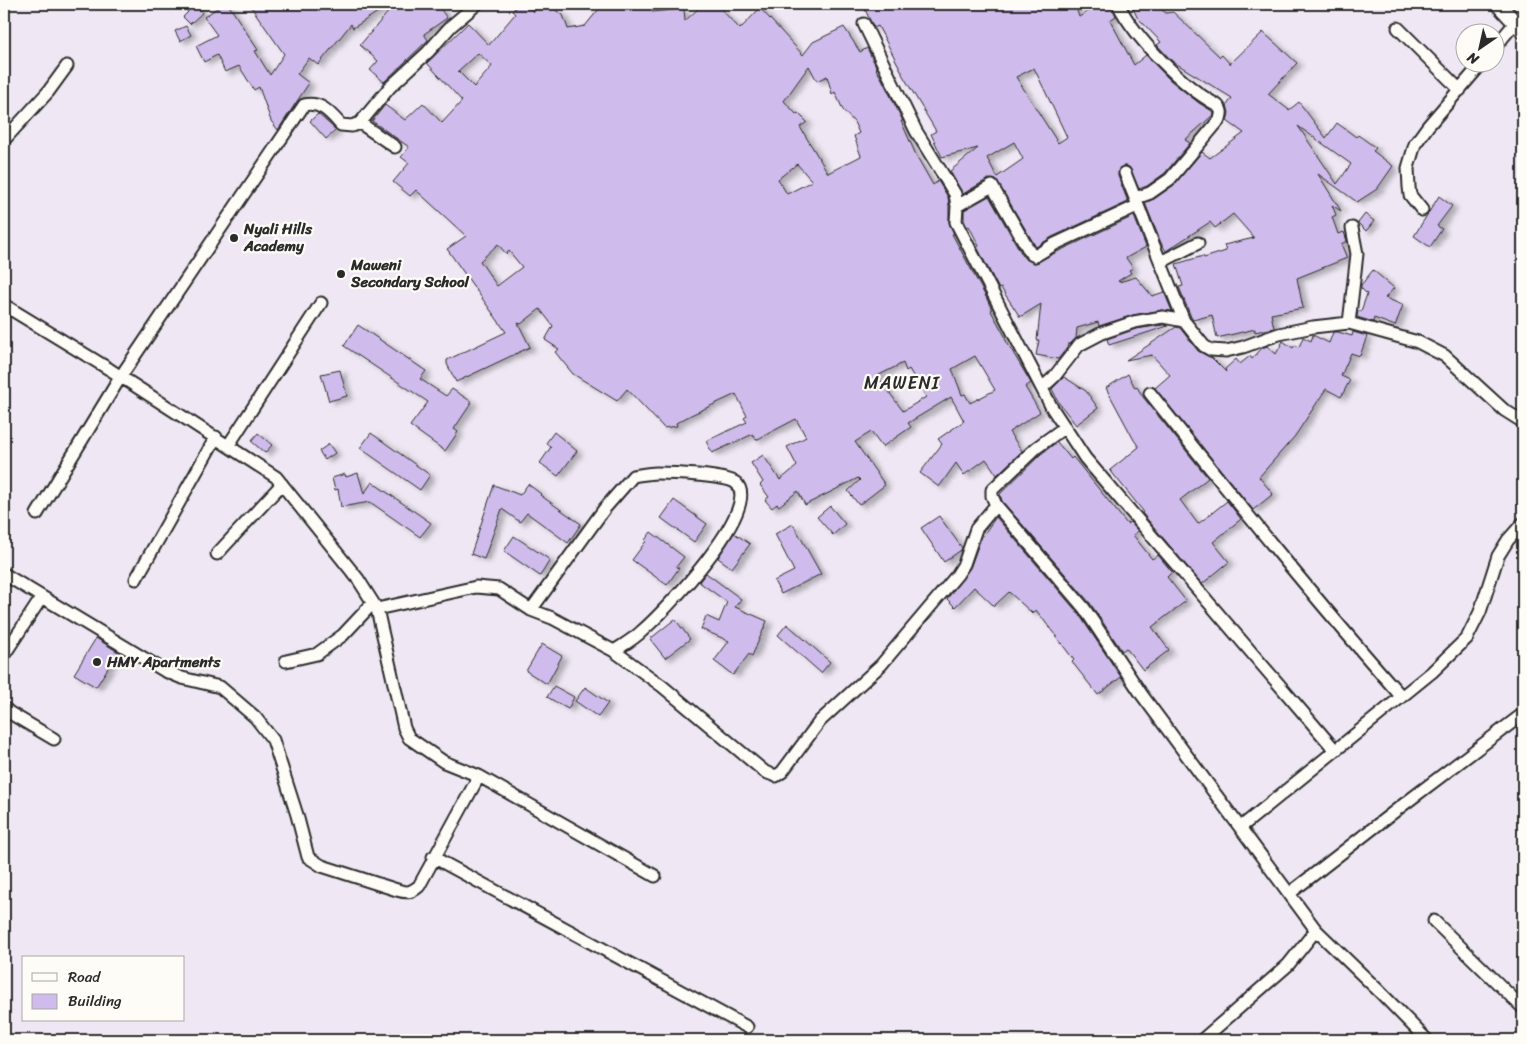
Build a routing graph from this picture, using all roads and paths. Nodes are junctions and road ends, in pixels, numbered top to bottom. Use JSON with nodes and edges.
{"nodes":[{"id":1,"x":477,"y":4,"type":"edge"},
{"id":2,"x":1118,"y":4,"type":"edge"},
{"id":3,"x":1498,"y":4,"type":"edge"},
{"id":4,"x":864,"y":24,"type":"dead end"},
{"id":5,"x":1519,"y":27,"type":"edge"},
{"id":6,"x":1398,"y":28,"type":"dead end"},
{"id":7,"x":1504,"y":40,"type":"edge"},
{"id":8,"x":67,"y":66,"type":"dead end"},
{"id":9,"x":1475,"y":72,"type":"edge"},
{"id":10,"x":1460,"y":90,"type":"junction"},
{"id":11,"x":360,"y":123,"type":"junction"},
{"id":12,"x":4,"y":140,"type":"edge"},
{"id":13,"x":395,"y":148,"type":"dead end"},
{"id":14,"x":1125,"y":173,"type":"dead end"},
{"id":15,"x":1136,"y":202,"type":"junction"},
{"id":16,"x":957,"y":206,"type":"junction"},
{"id":17,"x":1422,"y":210,"type":"dead end"},
{"id":18,"x":1352,"y":228,"type":"dead end"},
{"id":19,"x":1198,"y":243,"type":"dead end"},
{"id":20,"x":1161,"y":262,"type":"junction"},
{"id":21,"x":321,"y":303,"type":"dead end"},
{"id":22,"x":4,"y":305,"type":"edge"},
{"id":23,"x":1184,"y":321,"type":"junction"},
{"id":24,"x":1350,"y":323,"type":"junction"},
{"id":25,"x":121,"y":376,"type":"junction"},
{"id":26,"x":1042,"y":388,"type":"junction"},
{"id":27,"x":1150,"y":393,"type":"dead end"},
{"id":28,"x":1523,"y":422,"type":"edge"},
{"id":29,"x":1065,"y":427,"type":"junction"},
{"id":30,"x":216,"y":437,"type":"junction"},
{"id":31,"x":228,"y":446,"type":"junction"},
{"id":32,"x":282,"y":484,"type":"junction"},
{"id":33,"x":996,"y":504,"type":"junction"},
{"id":34,"x":36,"y":514,"type":"dead end"},
{"id":35,"x":1523,"y":523,"type":"edge"},
{"id":36,"x":217,"y":554,"type":"dead end"},
{"id":37,"x":4,"y":574,"type":"edge"},
{"id":38,"x":136,"y":579,"type":"dead end"},
{"id":39,"x":42,"y":597,"type":"junction"},
{"id":40,"x":375,"y":606,"type":"junction"},
{"id":41,"x":531,"y":610,"type":"junction"},
{"id":42,"x":614,"y":651,"type":"junction"},
{"id":43,"x":4,"y":655,"type":"edge"},
{"id":44,"x":286,"y":662,"type":"dead end"},
{"id":45,"x":1401,"y":696,"type":"junction"},
{"id":46,"x":4,"y":708,"type":"edge"},
{"id":47,"x":1523,"y":714,"type":"edge"},
{"id":48,"x":54,"y":739,"type":"dead end"},
{"id":49,"x":1336,"y":750,"type":"junction"},
{"id":50,"x":479,"y":776,"type":"junction"},
{"id":51,"x":1241,"y":827,"type":"junction"},
{"id":52,"x":433,"y":857,"type":"junction"},
{"id":53,"x":655,"y":876,"type":"dead end"},
{"id":54,"x":1290,"y":893,"type":"junction"},
{"id":55,"x":1434,"y":921,"type":"dead end"},
{"id":56,"x":1316,"y":930,"type":"junction"},
{"id":57,"x":1523,"y":1008,"type":"edge"},
{"id":58,"x":747,"y":1028,"type":"dead end"},
{"id":59,"x":1202,"y":1040,"type":"edge"},
{"id":60,"x":1427,"y":1040,"type":"edge"}],
"edges":[{"from":1,"to":11,"type":"street"},
{"from":2,"to":15,"type":"street"},
{"from":3,"to":5,"type":"street"},
{"from":4,"to":16,"type":"street"},
{"from":5,"to":7,"type":"street"},
{"from":6,"to":10,"type":"street"},
{"from":8,"to":12,"type":"street"},
{"from":9,"to":10,"type":"street"},
{"from":10,"to":17,"type":"street"},
{"from":11,"to":13,"type":"street"},
{"from":11,"to":25,"type":"street"},
{"from":14,"to":15,"type":"street"},
{"from":15,"to":16,"type":"street"},
{"from":15,"to":20,"type":"street"},
{"from":16,"to":26,"type":"street"},
{"from":18,"to":24,"type":"street"},
{"from":19,"to":20,"type":"street"},
{"from":20,"to":23,"type":"street"},
{"from":21,"to":31,"type":"street"},
{"from":22,"to":25,"type":"street"},
{"from":23,"to":24,"type":"street"},
{"from":23,"to":26,"type":"street"},
{"from":24,"to":28,"type":"street"},
{"from":25,"to":30,"type":"street"},
{"from":25,"to":34,"type":"street"},
{"from":26,"to":29,"type":"street"},
{"from":27,"to":45,"type":"street"},
{"from":29,"to":33,"type":"street"},
{"from":29,"to":49,"type":"street"},
{"from":30,"to":31,"type":"street"},
{"from":30,"to":38,"type":"street"},
{"from":31,"to":32,"type":"street"},
{"from":32,"to":36,"type":"street"},
{"from":32,"to":40,"type":"street"},
{"from":33,"to":42,"type":"street"},
{"from":33,"to":51,"type":"street"},
{"from":35,"to":45,"type":"street"},
{"from":37,"to":39,"type":"street"},
{"from":39,"to":43,"type":"street"},
{"from":39,"to":52,"type":"street"},
{"from":40,"to":41,"type":"street"},
{"from":40,"to":44,"type":"street"},
{"from":40,"to":50,"type":"street"},
{"from":41,"to":42,"type":"street"},
{"from":41,"to":42,"type":"street"},
{"from":45,"to":49,"type":"street"},
{"from":46,"to":48,"type":"street"},
{"from":47,"to":54,"type":"street"},
{"from":49,"to":51,"type":"street"},
{"from":50,"to":52,"type":"street"},
{"from":50,"to":53,"type":"street"},
{"from":51,"to":54,"type":"street"},
{"from":52,"to":58,"type":"street"},
{"from":54,"to":56,"type":"street"},
{"from":55,"to":57,"type":"street"},
{"from":56,"to":59,"type":"street"},
{"from":56,"to":60,"type":"street"}]}
